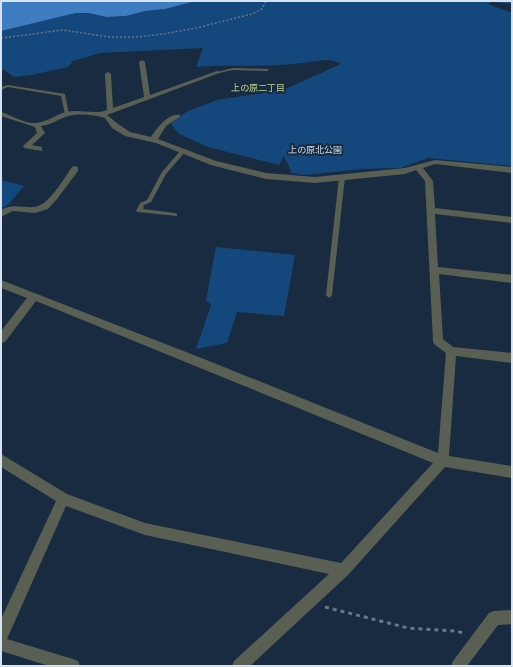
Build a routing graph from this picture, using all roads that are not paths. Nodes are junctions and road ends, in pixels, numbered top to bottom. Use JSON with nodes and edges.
{"nodes":[{"id":1,"x":142,"y":62,"type":"dead end"},
{"id":2,"x":266,"y":70,"type":"dead end"},
{"id":3,"x":219,"y":72,"type":"joint"},
{"id":4,"x":108,"y":74,"type":"dead end"},
{"id":5,"x":1,"y":89,"type":"edge"},
{"id":6,"x":147,"y":98,"type":"junction"},
{"id":7,"x":110,"y":110,"type":"junction"},
{"id":8,"x":1,"y":114,"type":"edge"},
{"id":9,"x":66,"y":114,"type":"junction"},
{"id":10,"x":100,"y":115,"type":"junction"},
{"id":11,"x":178,"y":116,"type":"dead end"},
{"id":12,"x":37,"y":124,"type":"junction"},
{"id":13,"x":153,"y":140,"type":"junction"},
{"id":14,"x":39,"y":149,"type":"dead end"},
{"id":15,"x":183,"y":151,"type":"junction"},
{"id":16,"x":418,"y":167,"type":"junction"},
{"id":17,"x":75,"y":169,"type":"dead end"},
{"id":18,"x":512,"y":170,"type":"edge"},
{"id":19,"x":342,"y":177,"type":"junction"},
{"id":20,"x":432,"y":211,"type":"junction"},
{"id":21,"x":1,"y":214,"type":"edge"},
{"id":22,"x":175,"y":215,"type":"dead end"},
{"id":23,"x":512,"y":220,"type":"edge"},
{"id":24,"x":435,"y":270,"type":"junction"},
{"id":25,"x":512,"y":279,"type":"edge"},
{"id":26,"x":1,"y":284,"type":"edge"},
{"id":27,"x":329,"y":295,"type":"dead end"},
{"id":28,"x":34,"y":296,"type":"junction"},
{"id":29,"x":1,"y":339,"type":"edge"},
{"id":30,"x":451,"y":351,"type":"junction"},
{"id":31,"x":512,"y":358,"type":"edge"},
{"id":32,"x":1,"y":460,"type":"edge"},
{"id":33,"x":444,"y":461,"type":"junction"},
{"id":34,"x":512,"y":472,"type":"edge"},
{"id":35,"x":63,"y":499,"type":"junction"},
{"id":36,"x":343,"y":570,"type":"junction"},
{"id":37,"x":512,"y":617,"type":"edge"},
{"id":38,"x":1,"y":635,"type":"edge"},
{"id":39,"x":1,"y":644,"type":"edge"},
{"id":40,"x":73,"y":666,"type":"edge"},
{"id":41,"x":239,"y":666,"type":"edge"},
{"id":42,"x":458,"y":666,"type":"edge"}],
"edges":[{"from":1,"to":6,"type":"street"},
{"from":2,"to":3,"type":"lane"},
{"from":3,"to":6,"type":"street"},
{"from":4,"to":7,"type":"street"},
{"from":5,"to":9,"type":"lane"},
{"from":6,"to":7,"type":"street"},
{"from":7,"to":10,"type":"street"},
{"from":8,"to":12,"type":"street"},
{"from":9,"to":10,"type":"street"},
{"from":9,"to":12,"type":"street"},
{"from":10,"to":13,"type":"street"},
{"from":11,"to":13,"type":"street"},
{"from":12,"to":14,"type":"street"},
{"from":13,"to":15,"type":"street"},
{"from":15,"to":19,"type":"street"},
{"from":15,"to":22,"type":"lane"},
{"from":16,"to":18,"type":"street"},
{"from":16,"to":19,"type":"street"},
{"from":16,"to":20,"type":"street"},
{"from":17,"to":21,"type":"street"},
{"from":19,"to":27,"type":"lane"},
{"from":20,"to":23,"type":"street"},
{"from":20,"to":24,"type":"street"},
{"from":24,"to":25,"type":"street"},
{"from":24,"to":30,"type":"street"},
{"from":26,"to":28,"type":"street"},
{"from":28,"to":29,"type":"street"},
{"from":28,"to":33,"type":"street"},
{"from":30,"to":31,"type":"street"},
{"from":30,"to":33,"type":"street"},
{"from":32,"to":35,"type":"street"},
{"from":33,"to":34,"type":"street"},
{"from":33,"to":36,"type":"street"},
{"from":35,"to":36,"type":"street"},
{"from":35,"to":38,"type":"street"},
{"from":36,"to":41,"type":"street"},
{"from":37,"to":42,"type":"street"},
{"from":39,"to":40,"type":"street"}]}
